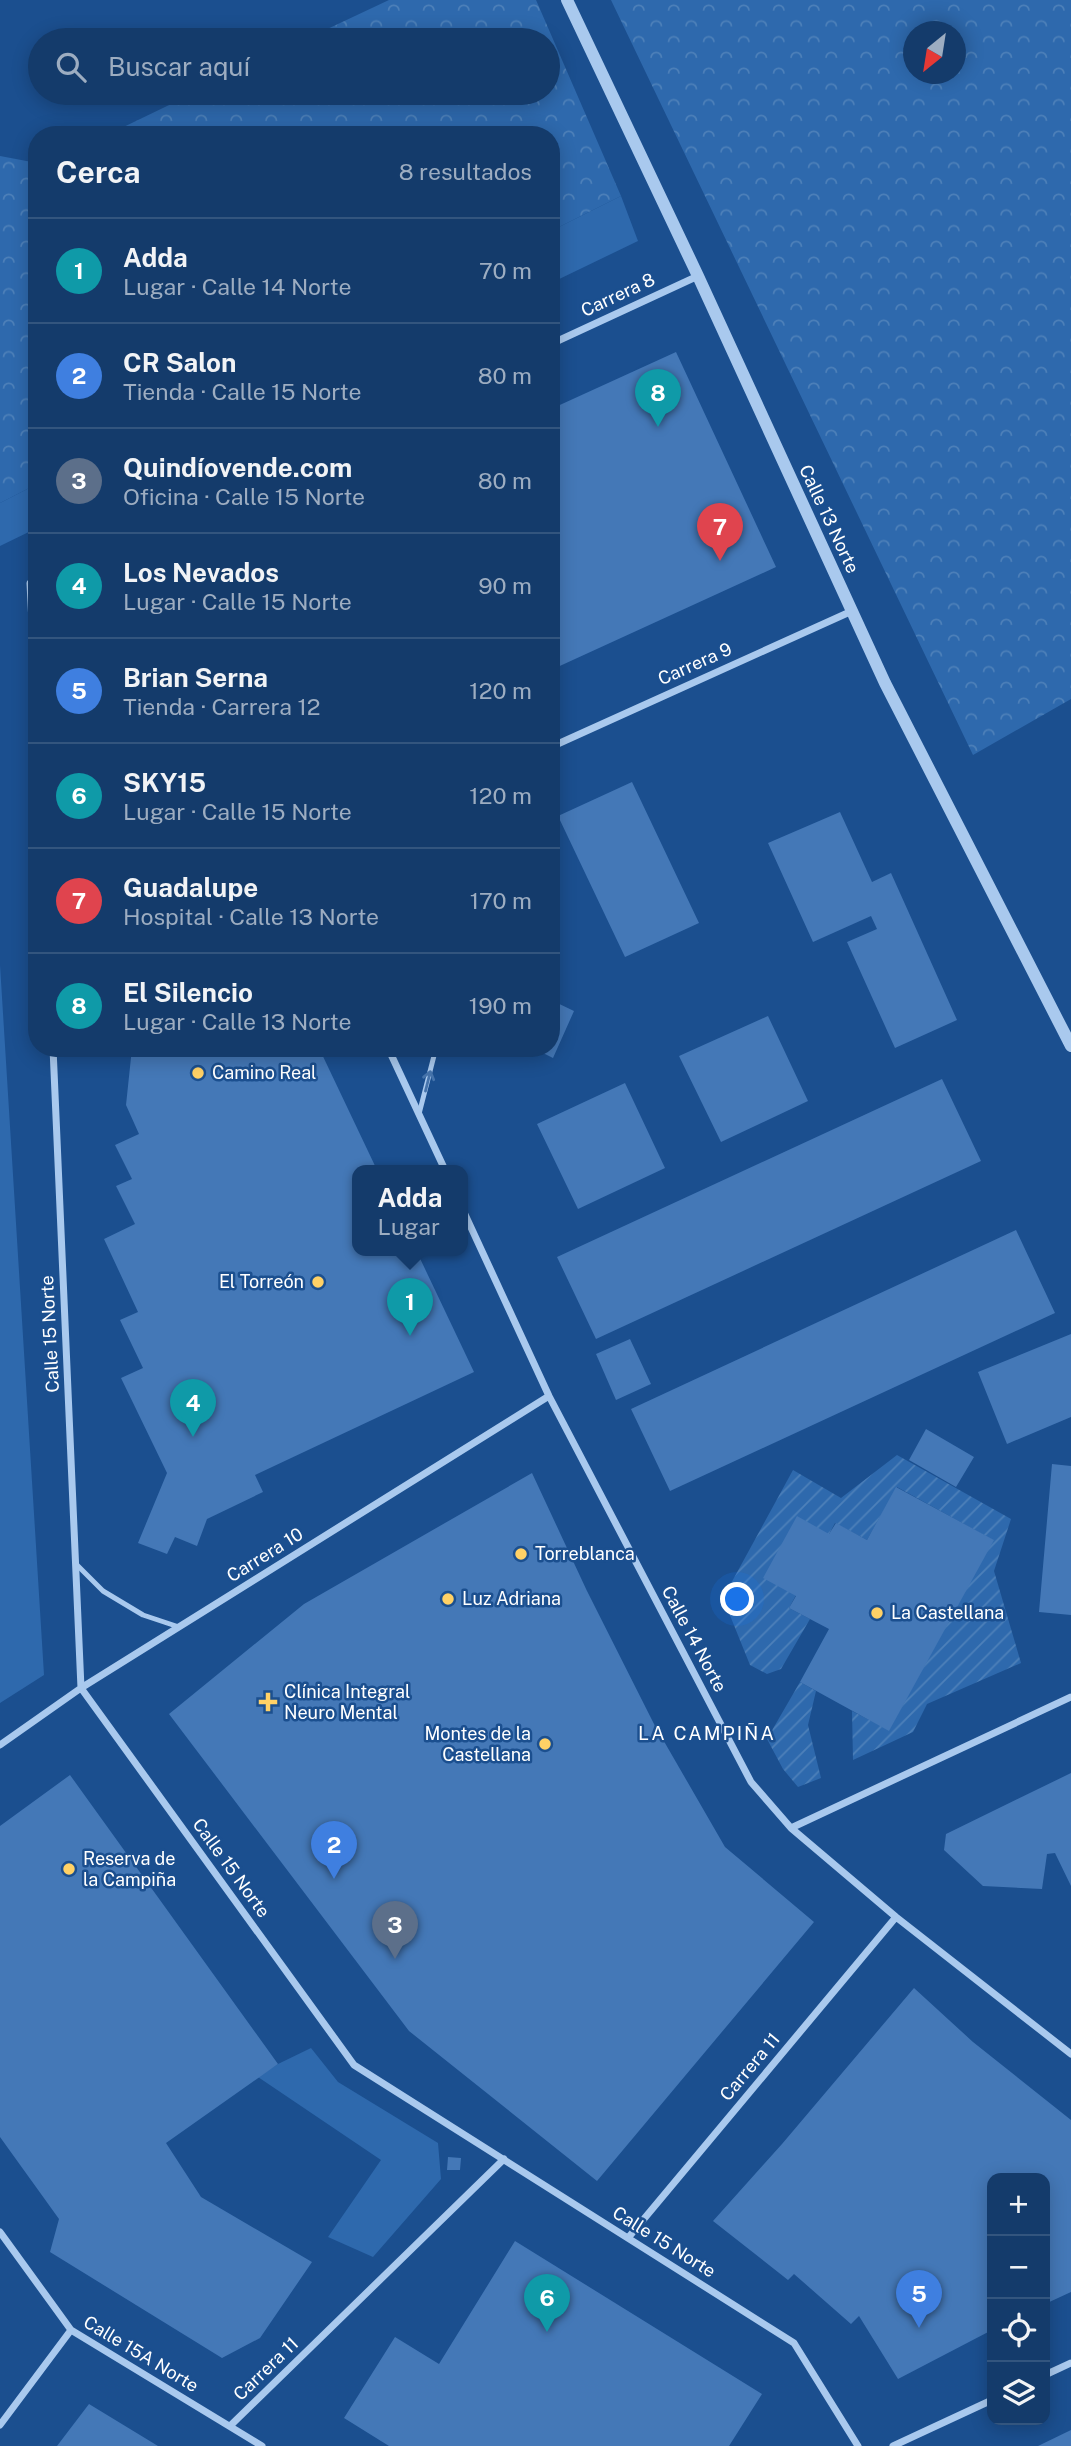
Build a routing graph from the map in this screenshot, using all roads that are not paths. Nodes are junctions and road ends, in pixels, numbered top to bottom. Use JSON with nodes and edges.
{"nodes":[{"id":1,"x":567,"y":0,"type":"edge"},
{"id":2,"x":698,"y":276,"type":"junction"},
{"id":3,"x":560,"y":340,"type":"edge"},
{"id":4,"x":852,"y":611,"type":"junction"},
{"id":5,"x":560,"y":743,"type":"edge"},
{"id":6,"x":1071,"y":1046,"type":"edge"},
{"id":7,"x":52,"y":1057,"type":"edge"},
{"id":8,"x":392,"y":1057,"type":"edge"},
{"id":9,"x":434,"y":1057,"type":"edge"},
{"id":10,"x":419,"y":1114,"type":"junction"},
{"id":11,"x":443,"y":1165,"type":"edge"},
{"id":12,"x":468,"y":1219,"type":"edge"},
{"id":13,"x":549,"y":1396,"type":"junction"},
{"id":14,"x":76,"y":1564,"type":"junction"},
{"id":15,"x":179,"y":1627,"type":"junction"},
{"id":16,"x":81,"y":1688,"type":"junction"},
{"id":17,"x":1071,"y":1696,"type":"edge"},
{"id":18,"x":0,"y":1745,"type":"edge"},
{"id":19,"x":791,"y":1828,"type":"junction"},
{"id":20,"x":896,"y":1917,"type":"junction"},
{"id":21,"x":1071,"y":2054,"type":"edge"},
{"id":22,"x":504,"y":2159,"type":"junction"},
{"id":23,"x":0,"y":2232,"type":"edge"},
{"id":24,"x":628,"y":2238,"type":"junction"},
{"id":25,"x":71,"y":2330,"type":"junction"},
{"id":26,"x":1071,"y":2363,"type":"edge"},
{"id":27,"x":1050,"y":2373,"type":"edge"},
{"id":28,"x":987,"y":2402,"type":"edge"},
{"id":29,"x":0,"y":2425,"type":"edge"},
{"id":30,"x":230,"y":2426,"type":"junction"},
{"id":31,"x":262,"y":2446,"type":"edge"},
{"id":32,"x":858,"y":2446,"type":"edge"},
{"id":33,"x":893,"y":2446,"type":"edge"}],
"edges":[{"from":1,"to":2,"type":"street","name":"Calle 13 Norte"},
{"from":2,"to":3,"type":"street","name":"Carrera 8"},
{"from":2,"to":4,"type":"street","name":"Calle 13 Norte"},
{"from":4,"to":5,"type":"street","name":"Carrera 9"},
{"from":4,"to":6,"type":"street","name":"Calle 13 Norte"},
{"from":7,"to":14,"type":"street","name":"Calle 15 Norte"},
{"from":8,"to":10,"type":"street"},
{"from":10,"to":9,"type":"lane","one_way":true},
{"from":10,"to":11,"type":"street"},
{"from":12,"to":13,"type":"street","name":"Calle 14 Norte"},
{"from":13,"to":15,"type":"street","name":"Carrera 10"},
{"from":13,"to":19,"type":"street","name":"Calle 14 Norte"},
{"from":14,"to":15,"type":"lane"},
{"from":14,"to":16,"type":"street","name":"Calle 15 Norte"},
{"from":15,"to":16,"type":"street","name":"Carrera 10"},
{"from":16,"to":18,"type":"street","name":"Carrera 10"},
{"from":16,"to":22,"type":"street","name":"Calle 15 Norte"},
{"from":17,"to":19,"type":"street"},
{"from":19,"to":20,"type":"street","name":"Calle 14 Norte"},
{"from":20,"to":21,"type":"street","name":"Calle 14 Norte"},
{"from":20,"to":24,"type":"street","name":"Carrera 11"},
{"from":22,"to":24,"type":"street","name":"Calle 15 Norte"},
{"from":22,"to":30,"type":"street","name":"Carrera 11"},
{"from":23,"to":25,"type":"street","name":"Calle 15A Norte"},
{"from":24,"to":32,"type":"street","name":"Calle 15 Norte"},
{"from":25,"to":29,"type":"street"},
{"from":25,"to":30,"type":"street","name":"Calle 15A Norte"},
{"from":26,"to":27,"type":"street"},
{"from":28,"to":33,"type":"street"},
{"from":30,"to":31,"type":"street","name":"Calle 15A Norte"}]}
